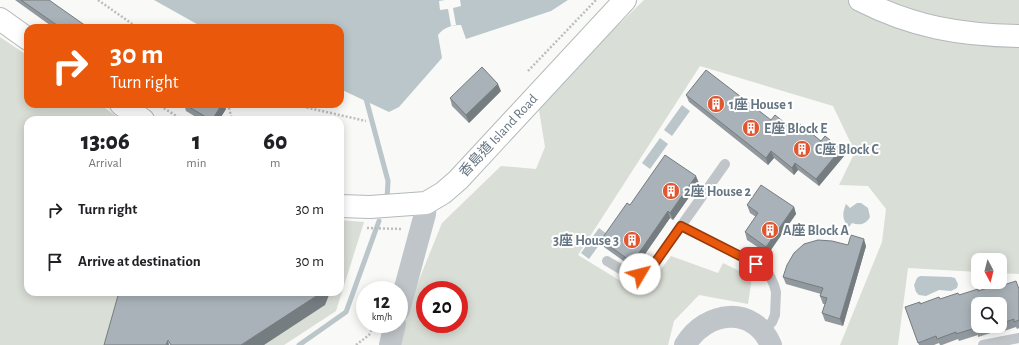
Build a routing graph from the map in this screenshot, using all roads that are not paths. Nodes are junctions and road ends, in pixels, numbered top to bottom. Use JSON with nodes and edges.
{"nodes":[{"id":1,"x":626,"y":0,"type":"edge"},
{"id":2,"x":860,"y":0,"type":"edge"},
{"id":3,"x":0,"y":19,"type":"edge"},
{"id":4,"x":24,"y":36,"type":"edge"},
{"id":5,"x":1019,"y":36,"type":"edge"},
{"id":6,"x":126,"y":108,"type":"edge"},
{"id":7,"x":137,"y":116,"type":"edge"},
{"id":8,"x":725,"y":164,"type":"dead end"},
{"id":9,"x":426,"y":203,"type":"junction"},
{"id":10,"x":344,"y":206,"type":"edge"},
{"id":11,"x":681,"y":226,"type":"junction"},
{"id":12,"x":607,"y":261,"type":"dead end"},
{"id":13,"x":407,"y":281,"type":"edge"},
{"id":14,"x":393,"y":333,"type":"edge"},
{"id":15,"x":767,"y":338,"type":"edge"},
{"id":16,"x":1019,"y":338,"type":"edge"},
{"id":17,"x":390,"y":345,"type":"edge"},
{"id":18,"x":685,"y":345,"type":"edge"},
{"id":19,"x":983,"y":345,"type":"edge"}],
"edges":[{"from":1,"to":9,"type":"main road","name":"香島道 Island Road"},
{"from":2,"to":5,"type":"main road"},
{"from":3,"to":4,"type":"main road"},
{"from":6,"to":7,"type":"main road"},
{"from":8,"to":11,"type":"lane"},
{"from":9,"to":10,"type":"main road","name":"香島道 Island Road"},
{"from":9,"to":13,"type":"street"},
{"from":11,"to":12,"type":"lane"},
{"from":11,"to":15,"type":"lane"},
{"from":14,"to":17,"type":"street"},
{"from":15,"to":18,"type":"street"},
{"from":16,"to":19,"type":"lane"}]}
